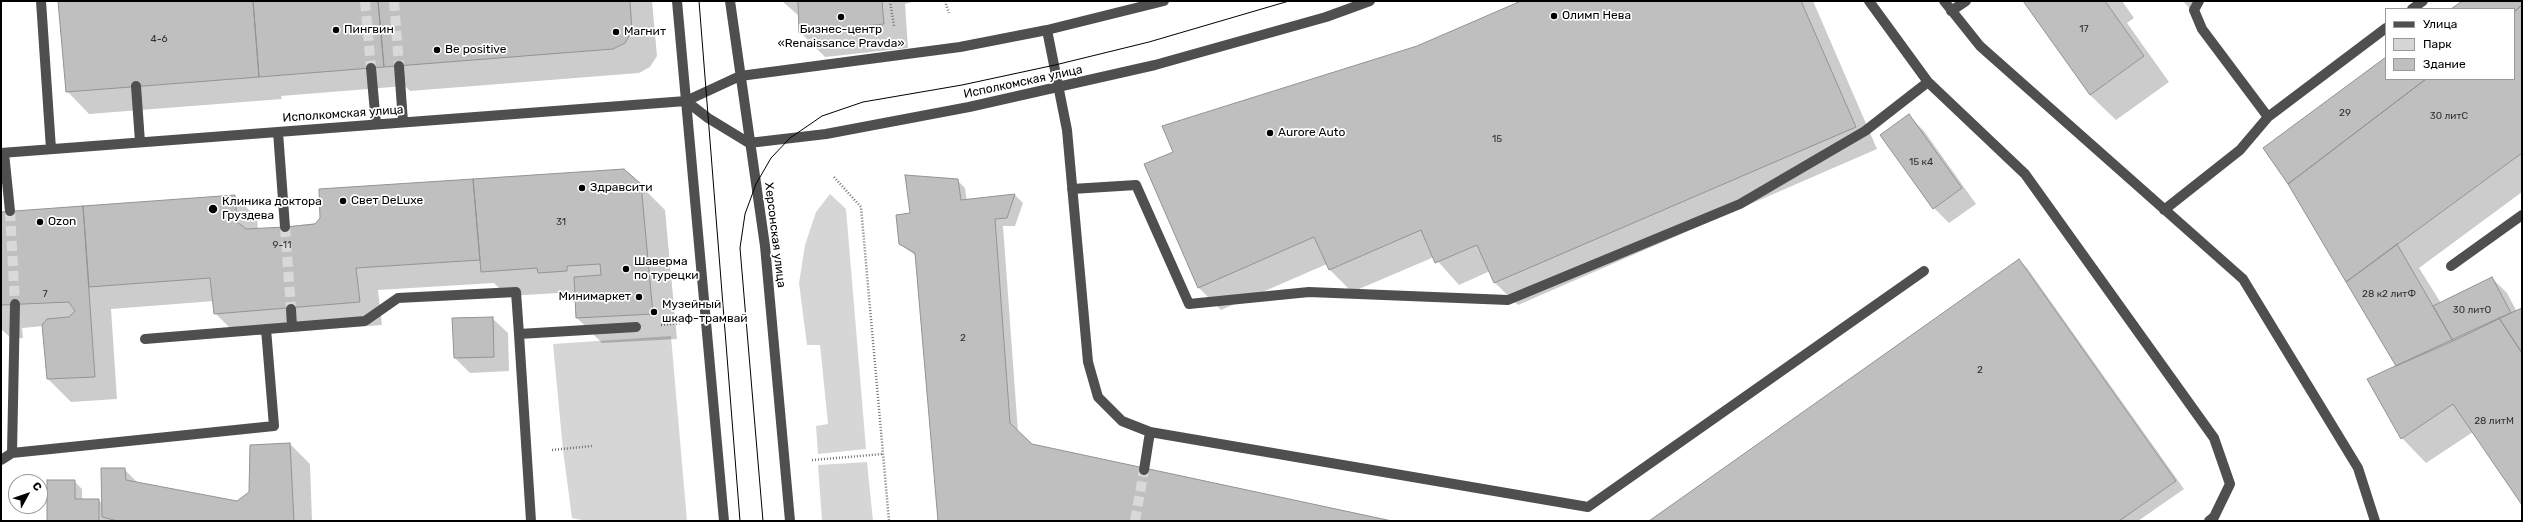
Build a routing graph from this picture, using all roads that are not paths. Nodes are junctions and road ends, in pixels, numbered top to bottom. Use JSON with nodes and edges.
{"nodes":[{"id":1,"x":40,"y":1,"type":"edge"},
{"id":2,"x":677,"y":1,"type":"edge"},
{"id":3,"x":730,"y":1,"type":"edge"},
{"id":4,"x":1164,"y":1,"type":"edge"},
{"id":5,"x":1370,"y":1,"type":"edge"},
{"id":6,"x":1869,"y":1,"type":"edge"},
{"id":7,"x":1944,"y":1,"type":"edge"},
{"id":8,"x":1966,"y":1,"type":"edge"},
{"id":9,"x":2199,"y":1,"type":"edge"},
{"id":10,"x":2423,"y":1,"type":"edge"},
{"id":11,"x":1139,"y":5,"type":"edge"},
{"id":12,"x":2413,"y":8,"type":"edge"},
{"id":13,"x":1951,"y":11,"type":"junction"},
{"id":14,"x":2385,"y":29,"type":"edge"},
{"id":15,"x":1047,"y":30,"type":"junction"},
{"id":16,"x":398,"y":66,"type":"tunnel mouth"},
{"id":17,"x":371,"y":68,"type":"tunnel mouth"},
{"id":18,"x":740,"y":76,"type":"junction"},
{"id":19,"x":1928,"y":82,"type":"junction"},
{"id":20,"x":136,"y":86,"type":"dead end"},
{"id":21,"x":1060,"y":88,"type":"junction"},
{"id":22,"x":686,"y":101,"type":"junction"},
{"id":23,"x":2268,"y":117,"type":"junction"},
{"id":24,"x":403,"y":122,"type":"junction"},
{"id":25,"x":376,"y":124,"type":"junction"},
{"id":26,"x":278,"y":132,"type":"junction"},
{"id":27,"x":140,"y":142,"type":"junction"},
{"id":28,"x":750,"y":143,"type":"junction"},
{"id":29,"x":51,"y":149,"type":"junction"},
{"id":30,"x":2,"y":153,"type":"edge"},
{"id":31,"x":1072,"y":189,"type":"junction"},
{"id":32,"x":2164,"y":210,"type":"junction"},
{"id":33,"x":10,"y":211,"type":"tunnel mouth"},
{"id":34,"x":2522,"y":215,"type":"edge"},
{"id":35,"x":285,"y":227,"type":"tunnel mouth"},
{"id":36,"x":2451,"y":266,"type":"dead end"},
{"id":37,"x":1924,"y":271,"type":"dead end"},
{"id":38,"x":15,"y":304,"type":"tunnel mouth"},
{"id":39,"x":291,"y":309,"type":"tunnel mouth"},
{"id":40,"x":292,"y":327,"type":"junction"},
{"id":41,"x":636,"y":327,"type":"dead end"},
{"id":42,"x":266,"y":329,"type":"junction"},
{"id":43,"x":518,"y":334,"type":"junction"},
{"id":44,"x":145,"y":339,"type":"dead end"},
{"id":45,"x":1150,"y":432,"type":"junction"},
{"id":46,"x":12,"y":453,"type":"junction"},
{"id":47,"x":1,"y":460,"type":"edge"},
{"id":48,"x":1144,"y":470,"type":"tunnel mouth"},
{"id":49,"x":531,"y":521,"type":"edge"},
{"id":50,"x":724,"y":521,"type":"edge"},
{"id":51,"x":790,"y":521,"type":"edge"},
{"id":52,"x":2209,"y":521,"type":"edge"},
{"id":53,"x":2375,"y":521,"type":"edge"}],
"edges":[{"from":1,"to":29,"type":"street"},
{"from":2,"to":22,"type":"street"},
{"from":3,"to":18,"type":"street","name":"Херсонская улица"},
{"from":4,"to":11,"type":"street","name":"Исполкомская улица"},
{"from":5,"to":21,"type":"street","name":"Исполкомская улица"},
{"from":6,"to":19,"type":"street"},
{"from":7,"to":13,"type":"street"},
{"from":8,"to":13,"type":"street"},
{"from":9,"to":23,"type":"street"},
{"from":10,"to":12,"type":"street"},
{"from":11,"to":15,"type":"street","name":"Исполкомская улица"},
{"from":13,"to":32,"type":"street"},
{"from":14,"to":23,"type":"street"},
{"from":15,"to":18,"type":"street","name":"Исполкомская улица"},
{"from":15,"to":21,"type":"street"},
{"from":16,"to":24,"type":"street"},
{"from":17,"to":25,"type":"street"},
{"from":18,"to":22,"type":"street","name":"Исполкомская улица"},
{"from":18,"to":28,"type":"street","name":"Херсонская улица"},
{"from":19,"to":31,"type":"street"},
{"from":19,"to":52,"type":"street"},
{"from":20,"to":27,"type":"street"},
{"from":21,"to":28,"type":"street","name":"Исполкомская улица"},
{"from":21,"to":31,"type":"street"},
{"from":22,"to":24,"type":"street","name":"Исполкомская улица"},
{"from":22,"to":28,"type":"street"},
{"from":22,"to":50,"type":"street"},
{"from":23,"to":32,"type":"street"},
{"from":24,"to":25,"type":"street","name":"Исполкомская улица"},
{"from":25,"to":26,"type":"street","name":"Исполкомская улица"},
{"from":26,"to":27,"type":"street","name":"Исполкомская улица"},
{"from":26,"to":35,"type":"street"},
{"from":27,"to":29,"type":"street","name":"Исполкомская улица"},
{"from":28,"to":51,"type":"street","name":"Херсонская улица"},
{"from":29,"to":30,"type":"street","name":"Исполкомская улица"},
{"from":30,"to":33,"type":"street"},
{"from":31,"to":45,"type":"street"},
{"from":32,"to":53,"type":"street"},
{"from":34,"to":36,"type":"street"},
{"from":37,"to":45,"type":"street"},
{"from":38,"to":46,"type":"street"},
{"from":39,"to":40,"type":"street"},
{"from":40,"to":42,"type":"street"},
{"from":40,"to":43,"type":"street"},
{"from":41,"to":43,"type":"street"},
{"from":42,"to":44,"type":"street"},
{"from":42,"to":46,"type":"street"},
{"from":43,"to":49,"type":"street"},
{"from":45,"to":48,"type":"street"},
{"from":46,"to":47,"type":"street"}]}
